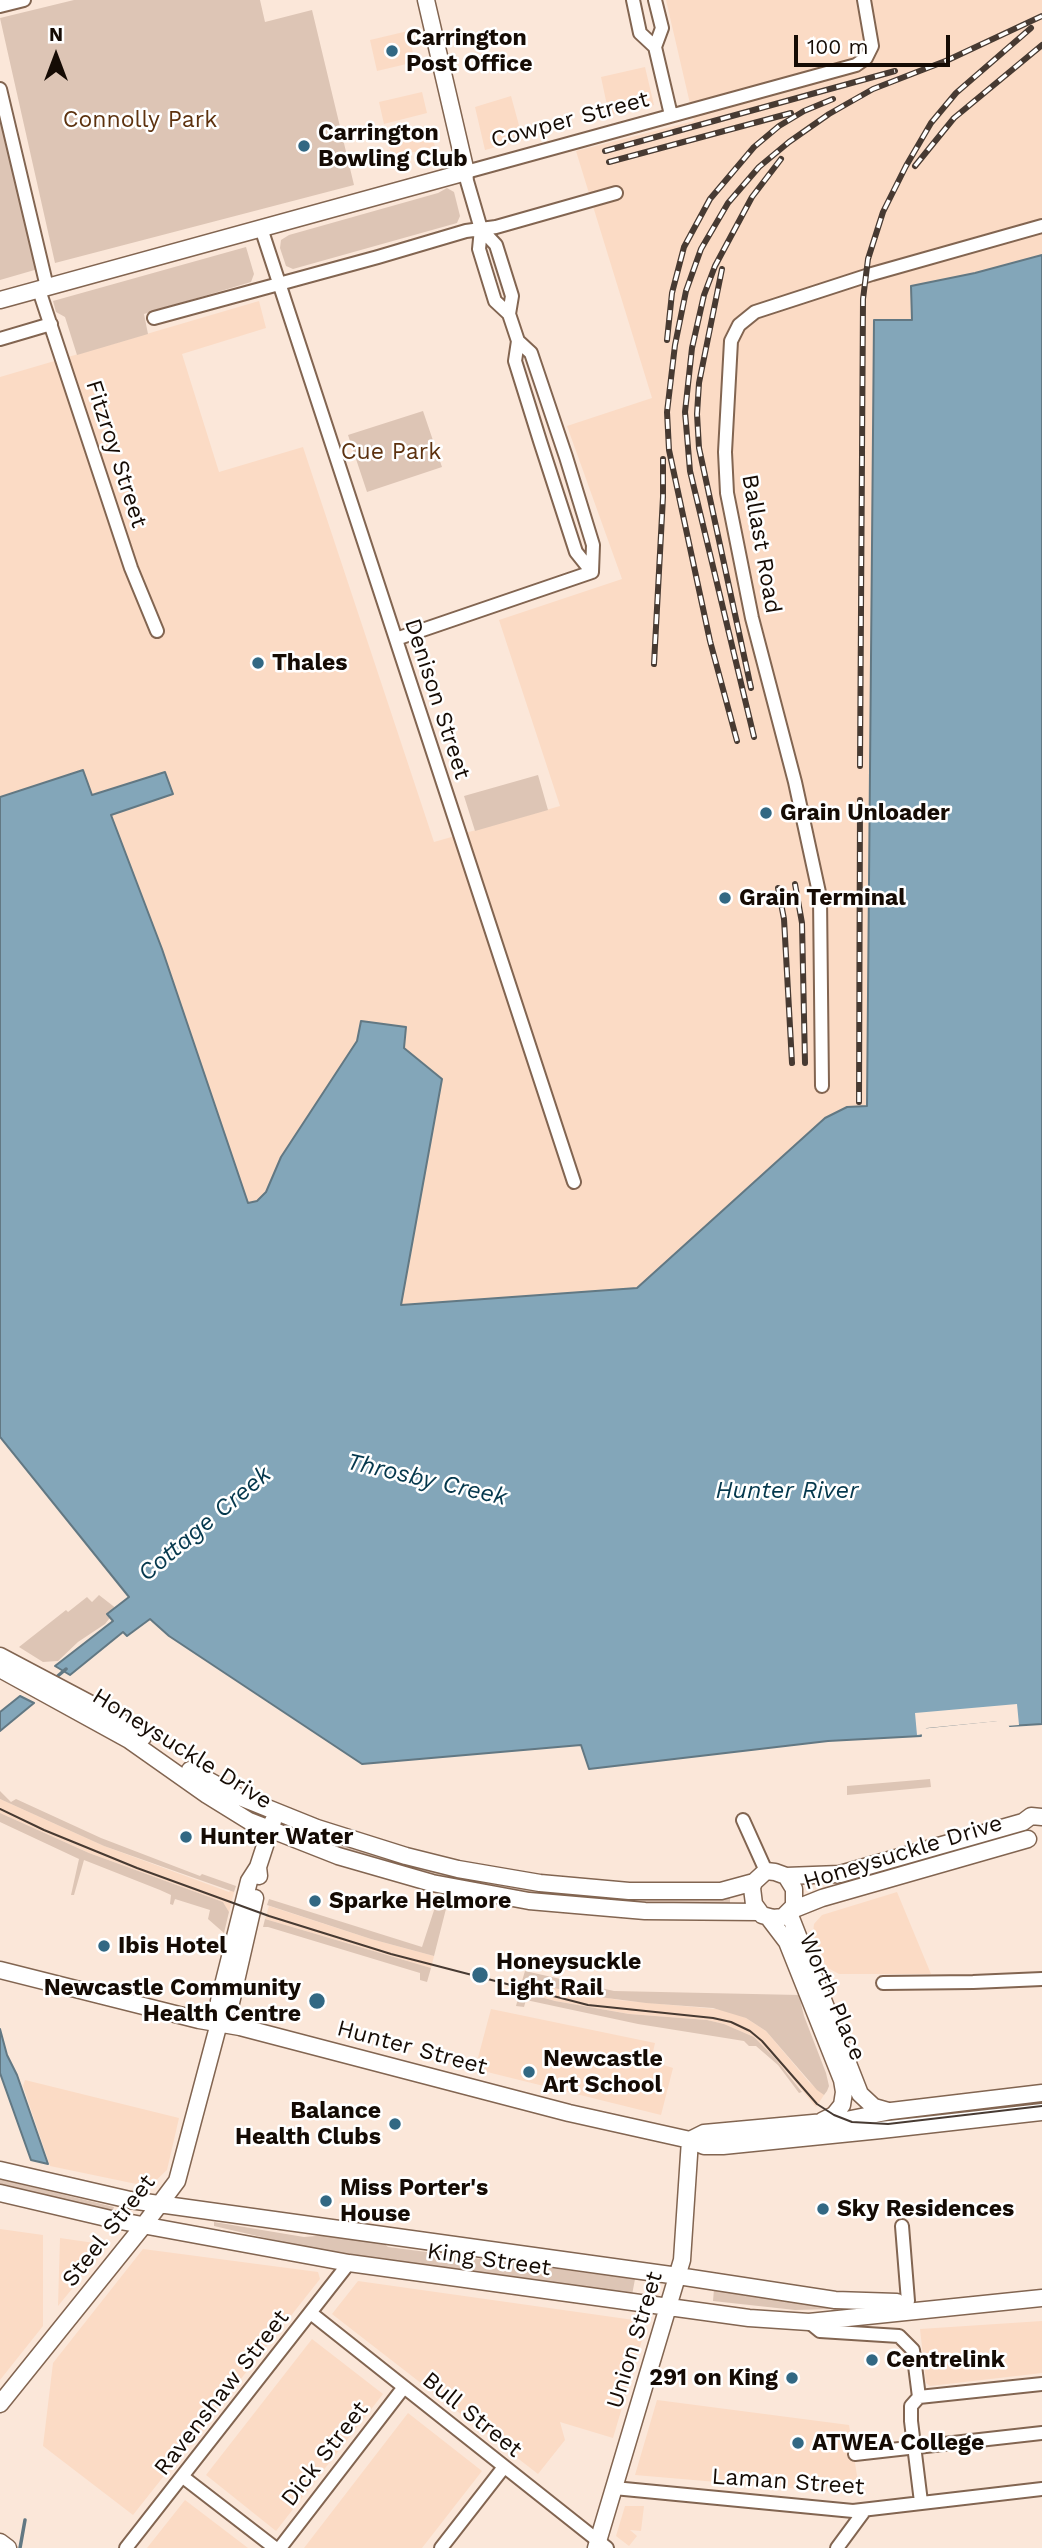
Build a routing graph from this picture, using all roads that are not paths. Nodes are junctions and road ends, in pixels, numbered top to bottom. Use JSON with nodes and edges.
{"nodes":[{"id":1,"x":24,"y":0,"type":"edge"},
{"id":2,"x":426,"y":0,"type":"edge"},
{"id":3,"x":633,"y":0,"type":"edge"},
{"id":4,"x":655,"y":0,"type":"edge"},
{"id":5,"x":864,"y":0,"type":"edge"},
{"id":6,"x":0,"y":6,"type":"edge"},
{"id":7,"x":655,"y":47,"type":"junction"},
{"id":8,"x":0,"y":89,"type":"edge"},
{"id":9,"x":671,"y":115,"type":"junction"},
{"id":10,"x":466,"y":172,"type":"junction"},
{"id":11,"x":616,"y":193,"type":"dead end"},
{"id":12,"x":1042,"y":226,"type":"edge"},
{"id":13,"x":261,"y":228,"type":"junction"},
{"id":14,"x":481,"y":229,"type":"junction"},
{"id":15,"x":279,"y":284,"type":"junction"},
{"id":16,"x":43,"y":288,"type":"junction"},
{"id":17,"x":0,"y":300,"type":"edge"},
{"id":18,"x":154,"y":318,"type":"dead end"},
{"id":19,"x":51,"y":324,"type":"junction"},
{"id":20,"x":0,"y":339,"type":"edge"},
{"id":21,"x":518,"y":341,"type":"junction"},
{"id":22,"x":562,"y":447,"type":"junction"},
{"id":23,"x":544,"y":453,"type":"junction"},
{"id":24,"x":592,"y":572,"type":"junction"},
{"id":25,"x":157,"y":631,"type":"dead end"},
{"id":26,"x":396,"y":639,"type":"junction"},
{"id":27,"x":822,"y":1086,"type":"dead end"},
{"id":28,"x":574,"y":1182,"type":"dead end"},
{"id":29,"x":0,"y":1656,"type":"edge"},
{"id":30,"x":0,"y":1669,"type":"edge"},
{"id":31,"x":33,"y":1680,"type":"junction"},
{"id":32,"x":57,"y":1692,"type":"junction"},
{"id":33,"x":277,"y":1813,"type":"junction"},
{"id":34,"x":1042,"y":1817,"type":"edge"},
{"id":35,"x":743,"y":1820,"type":"dead end"},
{"id":36,"x":1023,"y":1822,"type":"junction"},
{"id":37,"x":270,"y":1830,"type":"junction"},
{"id":38,"x":1035,"y":1839,"type":"edge"},
{"id":39,"x":760,"y":1876,"type":"junction"},
{"id":40,"x":786,"y":1876,"type":"junction"},
{"id":41,"x":790,"y":1911,"type":"junction"},
{"id":42,"x":764,"y":1915,"type":"junction"},
{"id":43,"x":0,"y":1970,"type":"edge"},
{"id":44,"x":1042,"y":1979,"type":"edge"},
{"id":45,"x":883,"y":1983,"type":"dead end"},
{"id":46,"x":219,"y":2023,"type":"junction"},
{"id":47,"x":1042,"y":2093,"type":"edge"},
{"id":48,"x":891,"y":2111,"type":"junction"},
{"id":49,"x":1042,"y":2112,"type":"edge"},
{"id":50,"x":813,"y":2123,"type":"junction"},
{"id":51,"x":690,"y":2140,"type":"junction"},
{"id":52,"x":0,"y":2170,"type":"edge"},
{"id":53,"x":0,"y":2193,"type":"edge"},
{"id":54,"x":160,"y":2204,"type":"junction"},
{"id":55,"x":144,"y":2225,"type":"junction"},
{"id":56,"x":902,"y":2226,"type":"dead end"},
{"id":57,"x":349,"y":2263,"type":"junction"},
{"id":58,"x":678,"y":2276,"type":"junction"},
{"id":59,"x":1042,"y":2298,"type":"edge"},
{"id":60,"x":908,"y":2301,"type":"junction"},
{"id":61,"x":976,"y":2304,"type":"junction"},
{"id":62,"x":668,"y":2307,"type":"junction"},
{"id":63,"x":312,"y":2314,"type":"junction"},
{"id":64,"x":809,"y":2322,"type":"junction"},
{"id":65,"x":1042,"y":2384,"type":"edge"},
{"id":66,"x":404,"y":2387,"type":"junction"},
{"id":67,"x":919,"y":2397,"type":"junction"},
{"id":68,"x":0,"y":2404,"type":"edge"},
{"id":69,"x":1042,"y":2433,"type":"edge"},
{"id":70,"x":914,"y":2448,"type":"junction"},
{"id":71,"x":855,"y":2454,"type":"dead end"},
{"id":72,"x":504,"y":2467,"type":"junction"},
{"id":73,"x":183,"y":2477,"type":"junction"},
{"id":74,"x":614,"y":2488,"type":"junction"},
{"id":75,"x":1042,"y":2489,"type":"edge"},
{"id":76,"x":921,"y":2502,"type":"junction"},
{"id":77,"x":865,"y":2510,"type":"junction"},
{"id":78,"x":0,"y":2542,"type":"edge"},
{"id":79,"x":600,"y":2546,"type":"edge"},
{"id":80,"x":8,"y":2548,"type":"edge"},
{"id":81,"x":126,"y":2548,"type":"edge"},
{"id":82,"x":277,"y":2548,"type":"edge"},
{"id":83,"x":441,"y":2548,"type":"edge"},
{"id":84,"x":837,"y":2548,"type":"edge"}],
"edges":[{"from":1,"to":6,"type":"street"},
{"from":2,"to":10,"type":"main road"},
{"from":3,"to":7,"type":"street"},
{"from":4,"to":7,"type":"street"},
{"from":5,"to":9,"type":"street","name":"Cowper Street"},
{"from":7,"to":9,"type":"street"},
{"from":8,"to":16,"type":"street","name":"Fitzroy Street"},
{"from":9,"to":10,"type":"street","name":"Cowper Street"},
{"from":10,"to":13,"type":"main road","name":"Cowper Street"},
{"from":10,"to":14,"type":"street"},
{"from":11,"to":14,"type":"street"},
{"from":12,"to":27,"type":"street","name":"Ballast Road"},
{"from":13,"to":15,"type":"street","name":"Denison Street"},
{"from":13,"to":16,"type":"main road","name":"Cowper Street"},
{"from":14,"to":15,"type":"street"},
{"from":14,"to":21,"type":"street"},
{"from":15,"to":18,"type":"street"},
{"from":15,"to":26,"type":"street","name":"Denison Street"},
{"from":16,"to":17,"type":"main road","name":"Cowper Street"},
{"from":16,"to":19,"type":"street","name":"Fitzroy Street"},
{"from":19,"to":20,"type":"street"},
{"from":19,"to":25,"type":"street","name":"Fitzroy Street"},
{"from":21,"to":22,"type":"street"},
{"from":21,"to":23,"type":"street"},
{"from":22,"to":23,"type":"street"},
{"from":22,"to":24,"type":"street"},
{"from":23,"to":24,"type":"street"},
{"from":24,"to":26,"type":"street"},
{"from":26,"to":28,"type":"street","name":"Denison Street"},
{"from":29,"to":31,"type":"main road","name":"Honeysuckle Drive"},
{"from":30,"to":31,"type":"main road","name":"Honeysuckle Drive"},
{"from":31,"to":32,"type":"main road","name":"Honeysuckle Drive"},
{"from":32,"to":33,"type":"main road","name":"Honeysuckle Drive"},
{"from":32,"to":37,"type":"main road","name":"Honeysuckle Drive"},
{"from":33,"to":37,"type":"main road","name":"Steel Street"},
{"from":33,"to":39,"type":"main road","name":"Honeysuckle Drive"},
{"from":34,"to":36,"type":"main road","name":"Honeysuckle Drive"},
{"from":35,"to":39,"type":"street"},
{"from":36,"to":38,"type":"main road"},
{"from":36,"to":40,"type":"main road","name":"Honeysuckle Drive"},
{"from":37,"to":42,"type":"main road","name":"Honeysuckle Drive"},
{"from":37,"to":46,"type":"main road","name":"Steel Street"},
{"from":38,"to":41,"type":"main road","name":"Honeysuckle Drive"},
{"from":39,"to":40,"type":"main road"},
{"from":39,"to":42,"type":"main road"},
{"from":40,"to":41,"type":"main road"},
{"from":41,"to":42,"type":"main road"},
{"from":41,"to":48,"type":"main road","name":"Worth Place"},
{"from":42,"to":50,"type":"main road","name":"Worth Place"},
{"from":43,"to":46,"type":"main road","name":"Hunter Street"},
{"from":44,"to":45,"type":"street"},
{"from":46,"to":51,"type":"main road","name":"Hunter Street"},
{"from":46,"to":54,"type":"main road","name":"Steel Street"},
{"from":47,"to":48,"type":"main road","name":"Hunter Street"},
{"from":48,"to":50,"type":"main road","name":"Hunter Street"},
{"from":49,"to":51,"type":"main road","name":"Hunter Street"},
{"from":50,"to":51,"type":"main road","name":"Hunter Street"},
{"from":51,"to":58,"type":"main road","name":"Union Street"},
{"from":52,"to":54,"type":"main road","name":"King Street"},
{"from":53,"to":55,"type":"main road","name":"King Street"},
{"from":54,"to":55,"type":"main road","name":"Steel Street"},
{"from":54,"to":58,"type":"main road","name":"King Street"},
{"from":55,"to":57,"type":"main road","name":"King Street"},
{"from":55,"to":68,"type":"main road","name":"Steel Street"},
{"from":56,"to":60,"type":"street"},
{"from":57,"to":62,"type":"main road","name":"King Street"},
{"from":57,"to":63,"type":"street","name":"Ravenshaw Street"},
{"from":58,"to":60,"type":"main road","name":"King Street"},
{"from":58,"to":62,"type":"main road","name":"Union Street"},
{"from":59,"to":61,"type":"main road","name":"King Street"},
{"from":60,"to":61,"type":"main road","name":"King Street"},
{"from":61,"to":64,"type":"main road","name":"King Street"},
{"from":62,"to":64,"type":"main road","name":"King Street"},
{"from":62,"to":74,"type":"main road","name":"Union Street"},
{"from":63,"to":66,"type":"street","name":"Bull Street"},
{"from":63,"to":73,"type":"street","name":"Ravenshaw Street"},
{"from":64,"to":67,"type":"street"},
{"from":65,"to":67,"type":"street"},
{"from":66,"to":72,"type":"street","name":"Bull Street"},
{"from":66,"to":82,"type":"street","name":"Dick Street"},
{"from":67,"to":70,"type":"street"},
{"from":69,"to":70,"type":"street"},
{"from":70,"to":71,"type":"street"},
{"from":70,"to":76,"type":"street"},
{"from":72,"to":79,"type":"street","name":"Bull Street"},
{"from":72,"to":83,"type":"street"},
{"from":73,"to":81,"type":"street","name":"Ravenshaw Street"},
{"from":73,"to":82,"type":"street"},
{"from":74,"to":77,"type":"street","name":"Laman Street"},
{"from":74,"to":79,"type":"main road","name":"Union Street"},
{"from":75,"to":76,"type":"street","name":"Laman Street"},
{"from":76,"to":77,"type":"street","name":"Laman Street"},
{"from":77,"to":84,"type":"street"},
{"from":78,"to":80,"type":"main road"}]}
